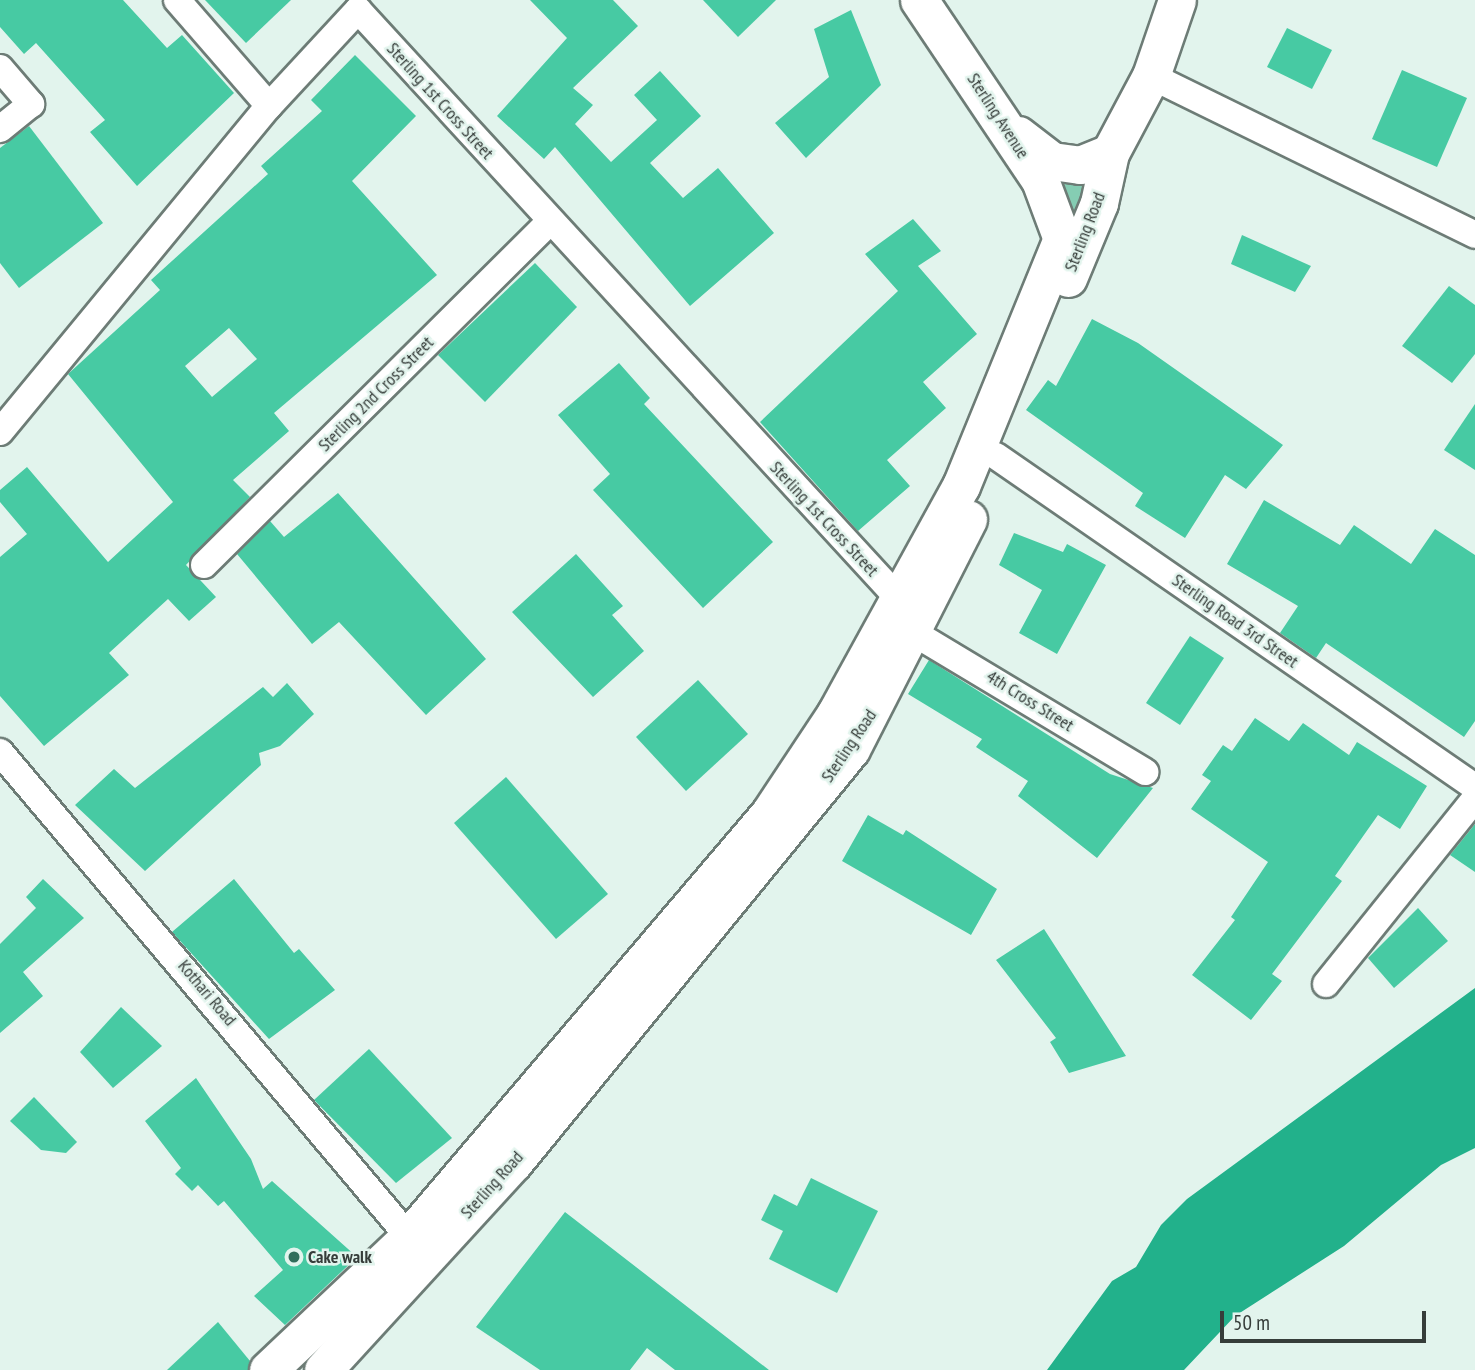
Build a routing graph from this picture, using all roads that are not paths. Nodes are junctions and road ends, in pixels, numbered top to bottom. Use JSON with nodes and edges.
{"nodes":[{"id":1,"x":177,"y":0,"type":"edge"},
{"id":2,"x":919,"y":0,"type":"edge"},
{"id":3,"x":1177,"y":0,"type":"edge"},
{"id":4,"x":0,"y":68,"type":"edge"},
{"id":5,"x":1151,"y":76,"type":"junction"},
{"id":6,"x":269,"y":106,"type":"junction"},
{"id":7,"x":1000,"y":121,"type":"junction"},
{"id":8,"x":0,"y":129,"type":"edge"},
{"id":9,"x":1110,"y":153,"type":"junction"},
{"id":10,"x":548,"y":223,"type":"junction"},
{"id":11,"x":1475,"y":235,"type":"edge"},
{"id":12,"x":1062,"y":239,"type":"joint"},
{"id":13,"x":0,"y":432,"type":"edge"},
{"id":14,"x":996,"y":456,"type":"junction"},
{"id":15,"x":204,"y":565,"type":"dead end"},
{"id":16,"x":899,"y":599,"type":"junction"},
{"id":17,"x":914,"y":633,"type":"junction"},
{"id":18,"x":0,"y":752,"type":"edge"},
{"id":19,"x":1145,"y":772,"type":"dead end"},
{"id":20,"x":1475,"y":787,"type":"edge"},
{"id":21,"x":1475,"y":799,"type":"edge"},
{"id":22,"x":1326,"y":984,"type":"dead end"},
{"id":23,"x":410,"y":1237,"type":"junction"},
{"id":24,"x":268,"y":1370,"type":"edge"},
{"id":25,"x":323,"y":1370,"type":"edge"}],
"edges":[{"from":1,"to":6,"type":"street"},
{"from":2,"to":7,"type":"main road","name":"Sterling Avenue"},
{"from":3,"to":5,"type":"main road","name":"Sterling Road"},
{"from":4,"to":8,"type":"street"},
{"from":5,"to":9,"type":"main road","name":"Sterling Road"},
{"from":5,"to":11,"type":"street"},
{"from":6,"to":10,"type":"street","name":"Sterling 1st Cross Street"},
{"from":6,"to":13,"type":"street","name":"Sterling 1st Cross Street"},
{"from":7,"to":9,"type":"main road"},
{"from":7,"to":12,"type":"main road","name":"Sterling Avenue"},
{"from":9,"to":14,"type":"main road","name":"Sterling Road"},
{"from":10,"to":15,"type":"street","name":"Sterling 2nd Cross Street"},
{"from":10,"to":16,"type":"street","name":"Sterling 1st Cross Street"},
{"from":12,"to":16,"type":"main road","name":"Sterling Road"},
{"from":14,"to":17,"type":"main road","name":"Sterling Road"},
{"from":14,"to":20,"type":"street","name":"Sterling Road 3rd Street"},
{"from":16,"to":23,"type":"main road","name":"Sterling Road"},
{"from":17,"to":19,"type":"street","name":"4th Cross Street"},
{"from":17,"to":25,"type":"main road","name":"Sterling Road"},
{"from":18,"to":23,"type":"street","name":"Kothari Road"},
{"from":21,"to":22,"type":"street"},
{"from":23,"to":24,"type":"main road","name":"Sterling Road"}]}
